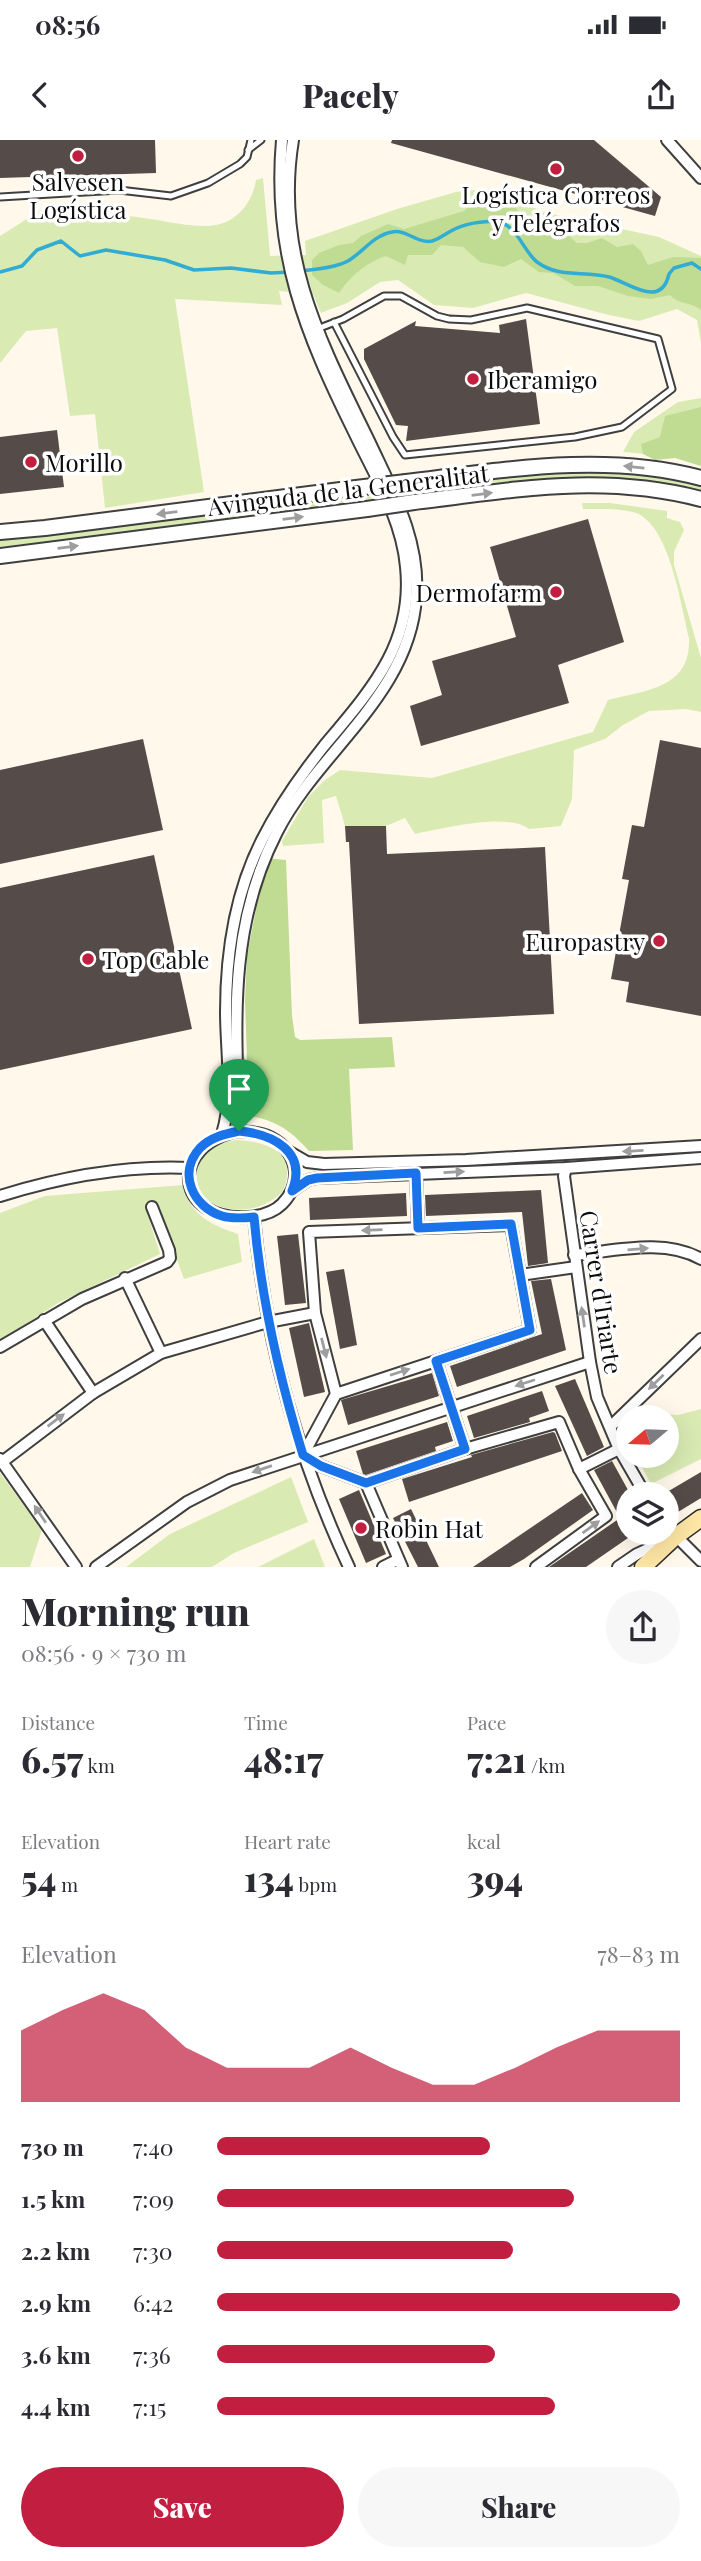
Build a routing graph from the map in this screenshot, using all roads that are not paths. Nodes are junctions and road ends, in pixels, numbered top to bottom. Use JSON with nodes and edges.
{"nodes":[{"id":1,"x":251,"y":140,"type":"edge"},
{"id":2,"x":261,"y":140,"type":"edge"},
{"id":3,"x":282,"y":140,"type":"edge"},
{"id":4,"x":293,"y":140,"type":"edge"},
{"id":5,"x":667,"y":140,"type":"edge"},
{"id":6,"x":248,"y":150,"type":"junction"},
{"id":7,"x":701,"y":178,"type":"edge"},
{"id":8,"x":0,"y":197,"type":"edge"},
{"id":9,"x":290,"y":256,"type":"junction"},
{"id":10,"x":301,"y":297,"type":"junction"},
{"id":11,"x":334,"y":322,"type":"junction"},
{"id":12,"x":317,"y":329,"type":"junction"},
{"id":13,"x":701,"y":478,"type":"edge"},
{"id":14,"x":701,"y":499,"type":"edge"},
{"id":15,"x":0,"y":532,"type":"edge"},
{"id":16,"x":0,"y":556,"type":"edge"},
{"id":17,"x":239,"y":1131,"type":"junction"},
{"id":18,"x":222,"y":1134,"type":"junction"},
{"id":19,"x":701,"y":1146,"type":"edge"},
{"id":20,"x":288,"y":1151,"type":"junction"},
{"id":21,"x":701,"y":1158,"type":"edge"},
{"id":22,"x":190,"y":1168,"type":"junction"},
{"id":23,"x":566,"y":1168,"type":"junction"},
{"id":24,"x":416,"y":1173,"type":"junction"},
{"id":25,"x":292,"y":1191,"type":"junction"},
{"id":26,"x":0,"y":1196,"type":"edge"},
{"id":27,"x":152,"y":1207,"type":"dead end"},
{"id":28,"x":254,"y":1217,"type":"junction"},
{"id":29,"x":418,"y":1228,"type":"junction"},
{"id":30,"x":574,"y":1255,"type":"junction"},
{"id":31,"x":701,"y":1259,"type":"edge"},
{"id":32,"x":576,"y":1267,"type":"junction"},
{"id":33,"x":520,"y":1275,"type":"junction"},
{"id":34,"x":125,"y":1279,"type":"junction"},
{"id":35,"x":315,"y":1312,"type":"junction"},
{"id":36,"x":44,"y":1320,"type":"junction"},
{"id":37,"x":268,"y":1322,"type":"junction"},
{"id":38,"x":701,"y":1339,"type":"edge"},
{"id":39,"x":0,"y":1347,"type":"edge"},
{"id":40,"x":161,"y":1353,"type":"junction"},
{"id":41,"x":436,"y":1361,"type":"junction"},
{"id":42,"x":590,"y":1362,"type":"junction"},
{"id":43,"x":93,"y":1393,"type":"junction"},
{"id":44,"x":336,"y":1394,"type":"junction"},
{"id":45,"x":451,"y":1407,"type":"junction"},
{"id":46,"x":611,"y":1426,"type":"junction"},
{"id":47,"x":616,"y":1440,"type":"edge"},
{"id":48,"x":465,"y":1449,"type":"junction"},
{"id":49,"x":616,"y":1450,"type":"edge"},
{"id":50,"x":303,"y":1455,"type":"junction"},
{"id":51,"x":1,"y":1460,"type":"edge"},
{"id":52,"x":579,"y":1469,"type":"junction"},
{"id":53,"x":361,"y":1482,"type":"junction"},
{"id":54,"x":701,"y":1518,"type":"edge"},
{"id":55,"x":679,"y":1528,"type":"edge"},
{"id":56,"x":679,"y":1540,"type":"edge"},
{"id":57,"x":652,"y":1545,"type":"edge"},
{"id":58,"x":661,"y":1545,"type":"edge"},
{"id":59,"x":701,"y":1561,"type":"edge"},
{"id":60,"x":400,"y":1564,"type":"edge"},
{"id":61,"x":76,"y":1567,"type":"edge"},
{"id":62,"x":96,"y":1567,"type":"edge"},
{"id":63,"x":349,"y":1567,"type":"edge"},
{"id":64,"x":383,"y":1567,"type":"edge"},
{"id":65,"x":536,"y":1567,"type":"edge"},
{"id":66,"x":618,"y":1567,"type":"edge"},
{"id":67,"x":643,"y":1567,"type":"edge"}],
"edges":[{"from":1,"to":6,"type":"lane"},
{"from":2,"to":6,"type":"lane"},
{"from":3,"to":9,"type":"street"},
{"from":4,"to":9,"type":"street"},
{"from":5,"to":7,"type":"street"},
{"from":6,"to":8,"type":"lane"},
{"from":9,"to":10,"type":"street"},
{"from":10,"to":12,"type":"street"},
{"from":10,"to":18,"type":"street"},
{"from":11,"to":11,"type":"lane"},
{"from":11,"to":12,"type":"lane"},
{"from":12,"to":17,"type":"street"},
{"from":13,"to":15,"type":"street","name":"Avinguda de la Generalitat","one_way":true,"bridge":true},
{"from":16,"to":14,"type":"street","name":"Avinguda de la Generalitat","one_way":true,"bridge":true},
{"from":17,"to":18,"type":"street"},
{"from":17,"to":20,"type":"street"},
{"from":18,"to":22,"type":"street"},
{"from":19,"to":20,"type":"street","one_way":true},
{"from":20,"to":25,"type":"street"},
{"from":21,"to":23,"type":"street"},
{"from":22,"to":26,"type":"street"},
{"from":22,"to":28,"type":"street"},
{"from":24,"to":23,"type":"street","one_way":true},
{"from":23,"to":30,"type":"street","name":"Carrer d'Iriarte"},
{"from":24,"to":25,"type":"street"},
{"from":24,"to":29,"type":"street"},
{"from":25,"to":28,"type":"street"},
{"from":27,"to":34,"type":"street"},
{"from":28,"to":37,"type":"street"},
{"from":29,"to":33,"type":"street"},
{"from":29,"to":35,"type":"street","one_way":true},
{"from":30,"to":31,"type":"street","one_way":true},
{"from":30,"to":32,"type":"street","name":"Carrer d'Iriarte"},
{"from":32,"to":33,"type":"street"},
{"from":42,"to":32,"type":"street","name":"Carrer d'Iriarte","one_way":true},
{"from":33,"to":41,"type":"street"},
{"from":34,"to":36,"type":"street"},
{"from":34,"to":40,"type":"street"},
{"from":35,"to":37,"type":"street"},
{"from":35,"to":44,"type":"street","one_way":true},
{"from":36,"to":39,"type":"street"},
{"from":36,"to":43,"type":"street"},
{"from":37,"to":40,"type":"street"},
{"from":37,"to":50,"type":"street"},
{"from":38,"to":46,"type":"street","one_way":true},
{"from":40,"to":43,"type":"street"},
{"from":44,"to":41,"type":"street","one_way":true},
{"from":41,"to":45,"type":"street"},
{"from":42,"to":45,"type":"street","one_way":true},
{"from":42,"to":46,"type":"street","name":"Carrer d'Iriarte"},
{"from":51,"to":43,"type":"street","one_way":true},
{"from":44,"to":50,"type":"street"},
{"from":45,"to":48,"type":"street"},
{"from":45,"to":50,"type":"street"},
{"from":46,"to":47,"type":"street","name":"Carrer d'Iriarte"},
{"from":48,"to":52,"type":"street"},
{"from":48,"to":53,"type":"street"},
{"from":49,"to":52,"type":"street"},
{"from":50,"to":53,"type":"street"},
{"from":50,"to":62,"type":"street","one_way":true},
{"from":50,"to":63,"type":"street"},
{"from":61,"to":51,"type":"street","one_way":true},
{"from":65,"to":52,"type":"street","one_way":true},
{"from":53,"to":60,"type":"street"},
{"from":54,"to":55,"type":"main road"},
{"from":56,"to":59,"type":"street"},
{"from":57,"to":66,"type":"street"},
{"from":58,"to":67,"type":"main road"},
{"from":60,"to":64,"type":"street"}]}
